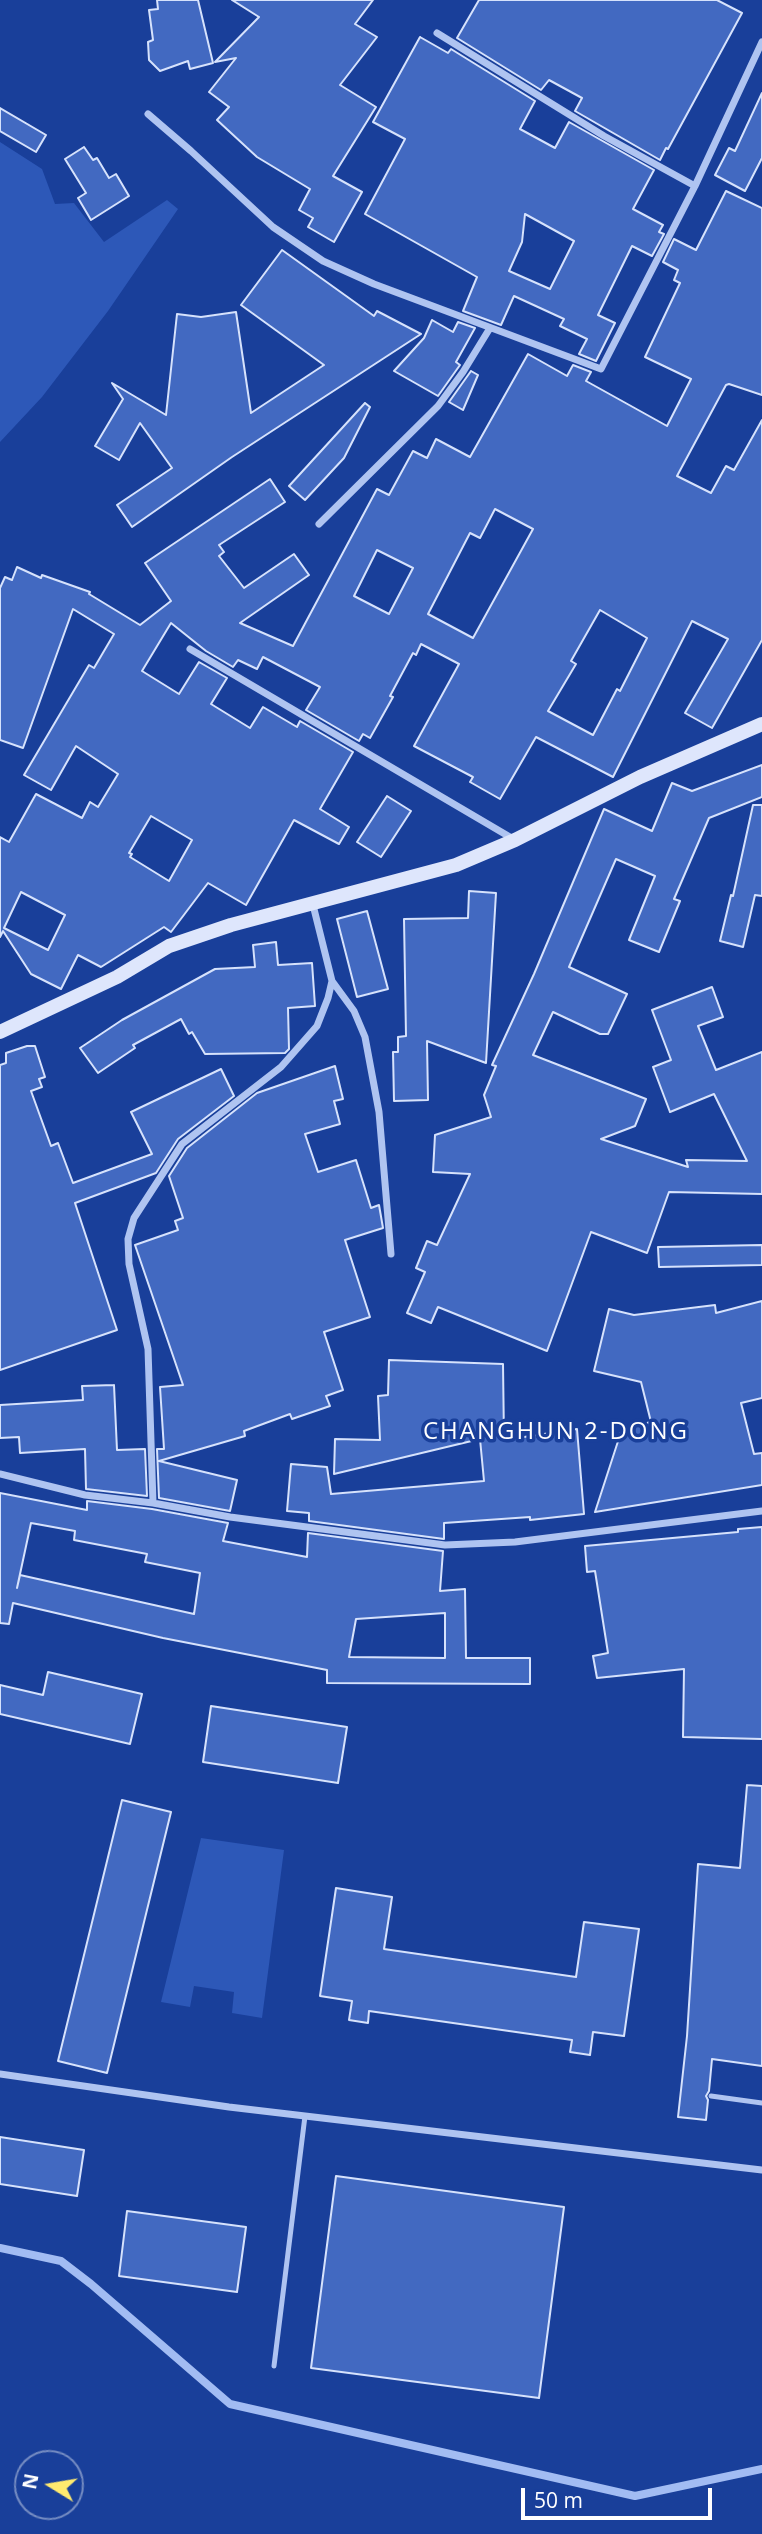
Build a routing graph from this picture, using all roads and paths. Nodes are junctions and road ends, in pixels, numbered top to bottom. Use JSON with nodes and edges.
{"nodes":[{"id":1,"x":437,"y":33,"type":"dead end"},
{"id":2,"x":762,"y":42,"type":"edge"},
{"id":3,"x":148,"y":114,"type":"dead end"},
{"id":4,"x":695,"y":186,"type":"junction"},
{"id":5,"x":490,"y":328,"type":"junction"},
{"id":6,"x":319,"y":524,"type":"dead end"},
{"id":7,"x":190,"y":649,"type":"dead end"},
{"id":8,"x":762,"y":724,"type":"edge"},
{"id":9,"x":515,"y":839,"type":"junction"},
{"id":10,"x":313,"y":905,"type":"junction"},
{"id":11,"x":331,"y":981,"type":"junction"},
{"id":12,"x":0,"y":1032,"type":"edge"},
{"id":13,"x":391,"y":1254,"type":"dead end"},
{"id":14,"x":0,"y":1474,"type":"edge"},
{"id":15,"x":153,"y":1503,"type":"junction"},
{"id":16,"x":762,"y":1511,"type":"edge"},
{"id":17,"x":0,"y":2074,"type":"edge"},
{"id":18,"x":711,"y":2096,"type":"dead end"},
{"id":19,"x":762,"y":2103,"type":"edge"},
{"id":20,"x":305,"y":2116,"type":"junction"},
{"id":21,"x":762,"y":2170,"type":"edge"},
{"id":22,"x":274,"y":2366,"type":"dead end"}],
"edges":[{"from":1,"to":4,"type":"street"},
{"from":2,"to":4,"type":"street"},
{"from":3,"to":5,"type":"street"},
{"from":4,"to":5,"type":"street"},
{"from":5,"to":6,"type":"street"},
{"from":7,"to":9,"type":"street"},
{"from":8,"to":9,"type":"street"},
{"from":9,"to":10,"type":"street"},
{"from":10,"to":11,"type":"street"},
{"from":10,"to":12,"type":"street"},
{"from":11,"to":13,"type":"street"},
{"from":11,"to":15,"type":"street"},
{"from":14,"to":15,"type":"street"},
{"from":15,"to":16,"type":"street"},
{"from":17,"to":20,"type":"street"},
{"from":18,"to":19,"type":"lane"},
{"from":20,"to":21,"type":"street"},
{"from":20,"to":22,"type":"lane"}]}
